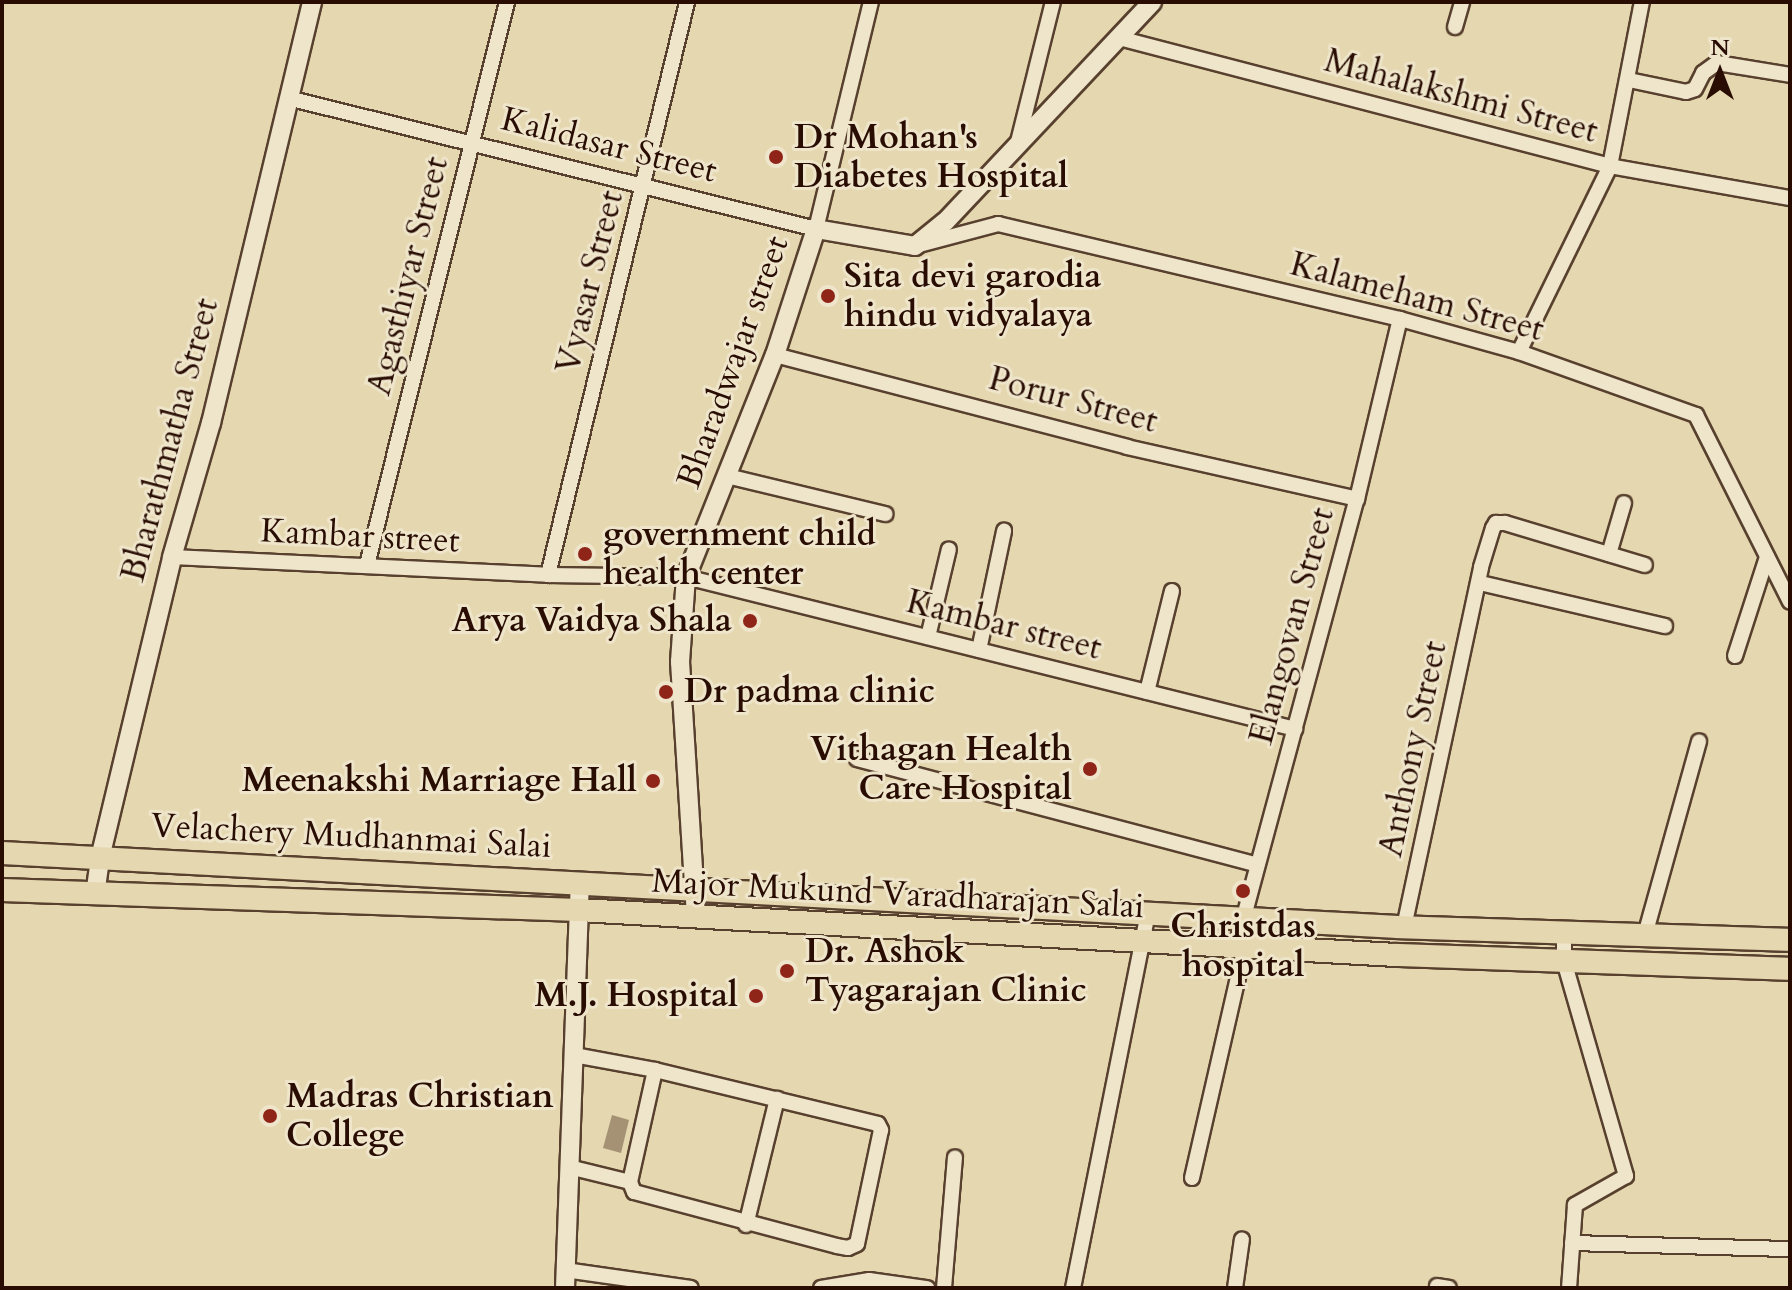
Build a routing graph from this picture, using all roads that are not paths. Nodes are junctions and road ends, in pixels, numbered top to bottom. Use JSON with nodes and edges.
{"nodes":[{"id":1,"x":312,"y":2,"type":"edge"},
{"id":2,"x":507,"y":2,"type":"edge"},
{"id":3,"x":687,"y":2,"type":"edge"},
{"id":4,"x":871,"y":2,"type":"edge"},
{"id":5,"x":1053,"y":2,"type":"edge"},
{"id":6,"x":1152,"y":2,"type":"edge"},
{"id":7,"x":1462,"y":2,"type":"edge"},
{"id":8,"x":1642,"y":2,"type":"edge"},
{"id":9,"x":1455,"y":27,"type":"dead end"},
{"id":10,"x":1119,"y":38,"type":"junction"},
{"id":11,"x":1790,"y":75,"type":"edge"},
{"id":12,"x":1629,"y":80,"type":"junction"},
{"id":13,"x":288,"y":98,"type":"junction"},
{"id":14,"x":1018,"y":143,"type":"junction"},
{"id":15,"x":471,"y":144,"type":"junction"},
{"id":16,"x":1610,"y":166,"type":"junction"},
{"id":17,"x":645,"y":186,"type":"junction"},
{"id":18,"x":1790,"y":198,"type":"edge"},
{"id":19,"x":816,"y":229,"type":"junction"},
{"id":20,"x":915,"y":246,"type":"junction"},
{"id":21,"x":1400,"y":319,"type":"junction"},
{"id":22,"x":1519,"y":352,"type":"junction"},
{"id":23,"x":775,"y":355,"type":"junction"},
{"id":24,"x":727,"y":476,"type":"junction"},
{"id":25,"x":1357,"y":499,"type":"junction"},
{"id":26,"x":1624,"y":503,"type":"dead end"},
{"id":27,"x":885,"y":514,"type":"dead end"},
{"id":28,"x":1004,"y":531,"type":"dead end"},
{"id":29,"x":949,"y":549,"type":"dead end"},
{"id":30,"x":1609,"y":554,"type":"junction"},
{"id":31,"x":172,"y":557,"type":"junction"},
{"id":32,"x":1767,"y":557,"type":"junction"},
{"id":33,"x":367,"y":565,"type":"junction"},
{"id":34,"x":1645,"y":565,"type":"dead end"},
{"id":35,"x":548,"y":575,"type":"junction"},
{"id":36,"x":686,"y":577,"type":"junction"},
{"id":37,"x":1480,"y":583,"type":"junction"},
{"id":38,"x":1172,"y":591,"type":"dead end"},
{"id":39,"x":1789,"y":597,"type":"edge"},
{"id":40,"x":1665,"y":626,"type":"dead end"},
{"id":41,"x":928,"y":637,"type":"junction"},
{"id":42,"x":979,"y":650,"type":"junction"},
{"id":43,"x":1735,"y":656,"type":"dead end"},
{"id":44,"x":1147,"y":692,"type":"junction"},
{"id":45,"x":1295,"y":729,"type":"junction"},
{"id":46,"x":1699,"y":741,"type":"dead end"},
{"id":47,"x":857,"y":759,"type":"dead end"},
{"id":48,"x":2,"y":853,"type":"edge"},
{"id":49,"x":100,"y":858,"type":"junction"},
{"id":50,"x":1257,"y":865,"type":"junction"},
{"id":51,"x":580,"y":882,"type":"junction"},
{"id":52,"x":696,"y":889,"type":"junction"},
{"id":53,"x":2,"y":890,"type":"edge"},
{"id":54,"x":95,"y":895,"type":"junction"},
{"id":55,"x":579,"y":910,"type":"junction"},
{"id":56,"x":1148,"y":913,"type":"junction"},
{"id":57,"x":696,"y":916,"type":"junction"},
{"id":58,"x":1243,"y":919,"type":"junction"},
{"id":59,"x":1404,"y":927,"type":"junction"},
{"id":60,"x":1564,"y":932,"type":"junction"},
{"id":61,"x":1645,"y":935,"type":"junction"},
{"id":62,"x":1790,"y":940,"type":"edge"},
{"id":63,"x":1143,"y":941,"type":"junction"},
{"id":64,"x":1240,"y":946,"type":"junction"},
{"id":65,"x":1564,"y":961,"type":"junction"},
{"id":66,"x":1790,"y":969,"type":"edge"},
{"id":67,"x":574,"y":1055,"type":"junction"},
{"id":68,"x":655,"y":1070,"type":"junction"},
{"id":69,"x":777,"y":1099,"type":"junction"},
{"id":70,"x":955,"y":1157,"type":"dead end"},
{"id":71,"x":569,"y":1167,"type":"junction"},
{"id":72,"x":1192,"y":1178,"type":"dead end"},
{"id":73,"x":630,"y":1182,"type":"junction"},
{"id":74,"x":746,"y":1225,"type":"junction"},
{"id":75,"x":1242,"y":1239,"type":"dead end"},
{"id":76,"x":1572,"y":1243,"type":"junction"},
{"id":77,"x":1790,"y":1249,"type":"edge"},
{"id":78,"x":565,"y":1279,"type":"edge"},
{"id":79,"x":691,"y":1288,"type":"edge"},
{"id":80,"x":821,"y":1288,"type":"edge"},
{"id":81,"x":927,"y":1288,"type":"edge"},
{"id":82,"x":944,"y":1288,"type":"edge"},
{"id":83,"x":1073,"y":1288,"type":"edge"},
{"id":84,"x":1235,"y":1288,"type":"edge"},
{"id":85,"x":1569,"y":1288,"type":"edge"}],
"edges":[{"from":1,"to":13,"type":"street","name":"Bharathmatha Street"},
{"from":2,"to":15,"type":"street","name":"Agasthiyar Street"},
{"from":3,"to":17,"type":"street","name":"Vyasar Street"},
{"from":4,"to":19,"type":"street","name":"Bharadwajar street"},
{"from":5,"to":14,"type":"street"},
{"from":6,"to":10,"type":"street"},
{"from":7,"to":9,"type":"street"},
{"from":8,"to":12,"type":"street"},
{"from":10,"to":14,"type":"street"},
{"from":10,"to":16,"type":"street","name":"Mahalakshmi Street"},
{"from":11,"to":12,"type":"street"},
{"from":12,"to":16,"type":"street"},
{"from":13,"to":15,"type":"street","name":"Kalidasar Street"},
{"from":13,"to":31,"type":"street","name":"Bharathmatha Street"},
{"from":14,"to":20,"type":"street"},
{"from":15,"to":17,"type":"street","name":"Kalidasar Street"},
{"from":15,"to":33,"type":"street","name":"Agasthiyar Street"},
{"from":16,"to":18,"type":"street","name":"Mahalakshmi Street"},
{"from":16,"to":22,"type":"street"},
{"from":17,"to":19,"type":"street","name":"Kalidasar Street"},
{"from":17,"to":35,"type":"street","name":"Vyasar Street"},
{"from":19,"to":20,"type":"street","name":"Kalidasar Street"},
{"from":19,"to":23,"type":"street","name":"Bharadwajar street"},
{"from":20,"to":21,"type":"street","name":"Kalameham Street"},
{"from":21,"to":22,"type":"street","name":"Kalameham Street"},
{"from":21,"to":25,"type":"street","name":"Elangovan Street"},
{"from":22,"to":32,"type":"street","name":"Kalameham Street"},
{"from":23,"to":24,"type":"street","name":"Bharadwajar street"},
{"from":23,"to":25,"type":"street","name":"Porur Street"},
{"from":24,"to":27,"type":"street"},
{"from":24,"to":36,"type":"street","name":"Bharadwajar street"},
{"from":25,"to":45,"type":"street","name":"Elangovan Street"},
{"from":26,"to":30,"type":"street"},
{"from":28,"to":42,"type":"street"},
{"from":29,"to":41,"type":"street"},
{"from":30,"to":34,"type":"street"},
{"from":30,"to":37,"type":"street","name":"Anthony Street"},
{"from":31,"to":33,"type":"street","name":"Kambar street"},
{"from":31,"to":49,"type":"street","name":"Bharathmatha Street"},
{"from":32,"to":39,"type":"street","name":"Kalameham Street"},
{"from":32,"to":43,"type":"street"},
{"from":33,"to":35,"type":"street","name":"Kambar street"},
{"from":35,"to":36,"type":"street","name":"Kambar street"},
{"from":36,"to":41,"type":"street","name":"Kambar street"},
{"from":36,"to":52,"type":"street","name":"Bharadwajar street"},
{"from":37,"to":40,"type":"street"},
{"from":37,"to":59,"type":"street","name":"Anthony Street"},
{"from":38,"to":44,"type":"street"},
{"from":41,"to":42,"type":"street","name":"Kambar street"},
{"from":42,"to":44,"type":"street","name":"Kambar street"},
{"from":44,"to":45,"type":"street","name":"Kambar street"},
{"from":45,"to":50,"type":"street","name":"Elangovan Street"},
{"from":46,"to":61,"type":"street"},
{"from":47,"to":50,"type":"street"},
{"from":48,"to":49,"type":"main road","name":"Velachery Mudhanmai Salai"},
{"from":49,"to":51,"type":"main road","name":"Velachery Mudhanmai Salai"},
{"from":49,"to":54,"type":"street","name":"Bharathmatha Street"},
{"from":50,"to":58,"type":"street","name":"Elangovan Street"},
{"from":51,"to":52,"type":"main road","name":"Velachery Mudhanmai Salai"},
{"from":51,"to":55,"type":"street"},
{"from":52,"to":56,"type":"main road","name":"Major Mukund Varadharajan Salai"},
{"from":52,"to":57,"type":"street","name":"Bharadwajar street"},
{"from":53,"to":54,"type":"main road","name":"Major Mukund Varadharajan Salai"},
{"from":54,"to":55,"type":"main road","name":"Major Mukund Varadharajan Salai"},
{"from":55,"to":57,"type":"main road","name":"Major Mukund Varadharajan Salai"},
{"from":55,"to":67,"type":"street"},
{"from":56,"to":58,"type":"main road","name":"Major Mukund Varadharajan Salai"},
{"from":56,"to":63,"type":"street"},
{"from":57,"to":63,"type":"main road","name":"Major Mukund Varadharajan Salai"},
{"from":58,"to":59,"type":"main road","name":"Major Mukund Varadharajan Salai"},
{"from":58,"to":64,"type":"street","name":"Elangovan Street"},
{"from":59,"to":60,"type":"main road","name":"Major Mukund Varadharajan Salai"},
{"from":60,"to":61,"type":"main road","name":"Major Mukund Varadharajan Salai"},
{"from":60,"to":65,"type":"street"},
{"from":61,"to":62,"type":"main road","name":"Major Mukund Varadharajan Salai"},
{"from":63,"to":64,"type":"main road","name":"Major Mukund Varadharajan Salai"},
{"from":63,"to":83,"type":"street"},
{"from":64,"to":65,"type":"main road","name":"Major Mukund Varadharajan Salai"},
{"from":64,"to":72,"type":"street","name":"Elangovan Street"},
{"from":65,"to":66,"type":"main road","name":"Major Mukund Varadharajan Salai"},
{"from":65,"to":76,"type":"street"},
{"from":67,"to":68,"type":"street"},
{"from":67,"to":71,"type":"street"},
{"from":68,"to":69,"type":"street"},
{"from":68,"to":73,"type":"street"},
{"from":69,"to":74,"type":"street"},
{"from":69,"to":74,"type":"street"},
{"from":70,"to":82,"type":"street"},
{"from":71,"to":73,"type":"street"},
{"from":71,"to":78,"type":"street"},
{"from":73,"to":74,"type":"street"},
{"from":75,"to":84,"type":"street"},
{"from":76,"to":77,"type":"street"},
{"from":76,"to":85,"type":"street"},
{"from":78,"to":79,"type":"street"},
{"from":80,"to":81,"type":"street"}]}
